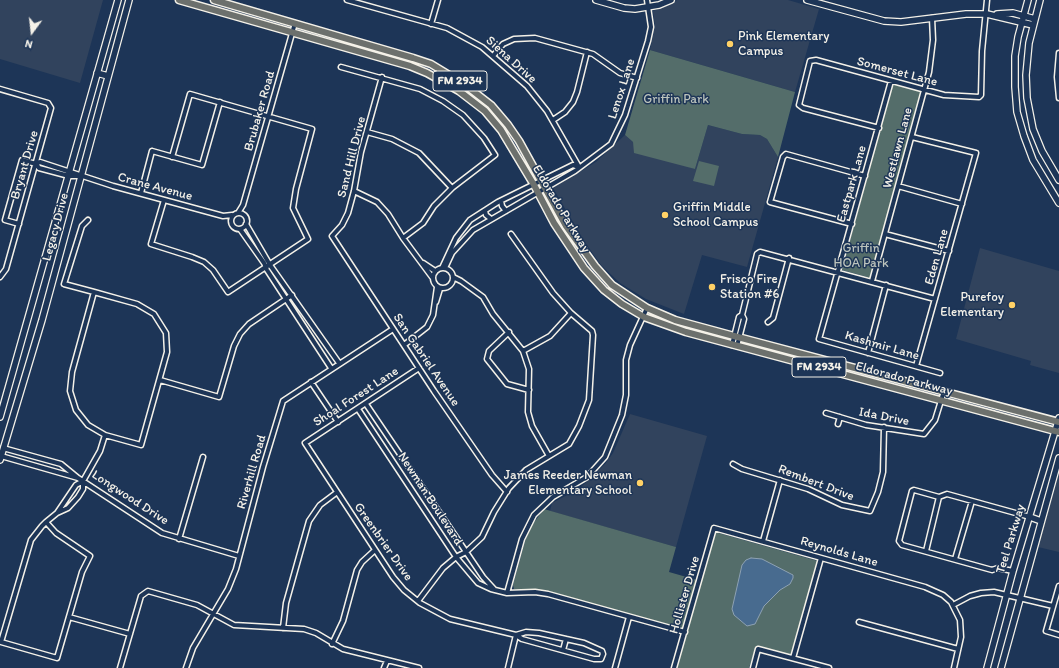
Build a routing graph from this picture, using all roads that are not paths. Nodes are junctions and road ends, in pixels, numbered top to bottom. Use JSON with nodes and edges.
{"nodes":[{"id":1,"x":118,"y":0,"type":"edge"},
{"id":2,"x":129,"y":0,"type":"edge"},
{"id":3,"x":179,"y":0,"type":"edge"},
{"id":4,"x":214,"y":0,"type":"edge"},
{"id":5,"x":347,"y":0,"type":"edge"},
{"id":6,"x":438,"y":0,"type":"edge"},
{"id":7,"x":596,"y":0,"type":"edge"},
{"id":8,"x":647,"y":0,"type":"edge"},
{"id":9,"x":672,"y":0,"type":"edge"},
{"id":10,"x":807,"y":0,"type":"edge"},
{"id":11,"x":987,"y":0,"type":"edge"},
{"id":12,"x":1028,"y":0,"type":"edge"},
{"id":13,"x":1040,"y":0,"type":"edge"},
{"id":14,"x":821,"y":2,"type":"edge"},
{"id":15,"x":649,"y":7,"type":"junction"},
{"id":16,"x":987,"y":14,"type":"junction"},
{"id":17,"x":994,"y":15,"type":"junction"},
{"id":18,"x":1024,"y":15,"type":"junction"},
{"id":19,"x":932,"y":18,"type":"junction"},
{"id":20,"x":1022,"y":22,"type":"junction"},
{"id":21,"x":1034,"y":22,"type":"junction"},
{"id":22,"x":296,"y":24,"type":"junction"},
{"id":23,"x":431,"y":24,"type":"junction"},
{"id":24,"x":293,"y":32,"type":"junction"},
{"id":25,"x":587,"y":52,"type":"junction"},
{"id":26,"x":1059,"y":53,"type":"edge"},
{"id":27,"x":493,"y":56,"type":"junction"},
{"id":28,"x":341,"y":67,"type":"dead end"},
{"id":29,"x":97,"y":73,"type":"junction"},
{"id":30,"x":108,"y":76,"type":"junction"},
{"id":31,"x":382,"y":78,"type":"junction"},
{"id":32,"x":637,"y":78,"type":"junction"},
{"id":33,"x":892,"y":81,"type":"junction"},
{"id":34,"x":0,"y":89,"type":"edge"},
{"id":35,"x":925,"y":90,"type":"junction"},
{"id":36,"x":1059,"y":98,"type":"edge"},
{"id":37,"x":220,"y":102,"type":"junction"},
{"id":38,"x":269,"y":116,"type":"junction"},
{"id":39,"x":553,"y":120,"type":"junction"},
{"id":40,"x":879,"y":128,"type":"junction"},
{"id":41,"x":367,"y":132,"type":"junction"},
{"id":42,"x":912,"y":137,"type":"junction"},
{"id":43,"x":172,"y":157,"type":"junction"},
{"id":44,"x":36,"y":164,"type":"junction"},
{"id":45,"x":579,"y":167,"type":"junction"},
{"id":46,"x":70,"y":170,"type":"junction"},
{"id":47,"x":69,"y":176,"type":"junction"},
{"id":48,"x":81,"y":176,"type":"junction"},
{"id":49,"x":865,"y":176,"type":"junction"},
{"id":50,"x":1059,"y":180,"type":"edge"},
{"id":51,"x":542,"y":182,"type":"junction"},
{"id":52,"x":534,"y":185,"type":"junction"},
{"id":53,"x":898,"y":186,"type":"junction"},
{"id":54,"x":452,"y":188,"type":"junction"},
{"id":55,"x":546,"y":188,"type":"junction"},
{"id":56,"x":1059,"y":188,"type":"edge"},
{"id":57,"x":354,"y":191,"type":"junction"},
{"id":58,"x":1053,"y":192,"type":"junction"},
{"id":59,"x":141,"y":193,"type":"junction"},
{"id":60,"x":538,"y":193,"type":"junction"},
{"id":61,"x":1058,"y":199,"type":"edge"},
{"id":62,"x":164,"y":200,"type":"junction"},
{"id":63,"x":501,"y":201,"type":"junction"},
{"id":64,"x":962,"y":204,"type":"junction"},
{"id":65,"x":243,"y":205,"type":"junction"},
{"id":66,"x":484,"y":211,"type":"junction"},
{"id":67,"x":506,"y":211,"type":"junction"},
{"id":68,"x":238,"y":213,"type":"junction"},
{"id":69,"x":223,"y":216,"type":"junction"},
{"id":70,"x":232,"y":216,"type":"junction"},
{"id":71,"x":245,"y":216,"type":"junction"},
{"id":72,"x":491,"y":219,"type":"junction"},
{"id":73,"x":88,"y":220,"type":"dead end"},
{"id":74,"x":231,"y":222,"type":"junction"},
{"id":75,"x":19,"y":224,"type":"junction"},
{"id":76,"x":246,"y":224,"type":"junction"},
{"id":77,"x":852,"y":224,"type":"junction"},
{"id":78,"x":240,"y":229,"type":"junction"},
{"id":79,"x":511,"y":234,"type":"dead end"},
{"id":80,"x":885,"y":234,"type":"junction"},
{"id":81,"x":332,"y":236,"type":"joint"},
{"id":82,"x":403,"y":238,"type":"junction"},
{"id":83,"x":949,"y":251,"type":"junction"},
{"id":84,"x":789,"y":258,"type":"junction"},
{"id":85,"x":421,"y":261,"type":"junction"},
{"id":86,"x":268,"y":266,"type":"junction"},
{"id":87,"x":443,"y":268,"type":"junction"},
{"id":88,"x":435,"y":271,"type":"junction"},
{"id":89,"x":838,"y":272,"type":"junction"},
{"id":90,"x":1,"y":276,"type":"edge"},
{"id":91,"x":432,"y":277,"type":"junction"},
{"id":92,"x":453,"y":279,"type":"junction"},
{"id":93,"x":872,"y":281,"type":"junction"},
{"id":94,"x":886,"y":285,"type":"junction"},
{"id":95,"x":439,"y":288,"type":"junction"},
{"id":96,"x":94,"y":292,"type":"junction"},
{"id":97,"x":292,"y":295,"type":"junction"},
{"id":98,"x":286,"y":299,"type":"junction"},
{"id":99,"x":935,"y":299,"type":"junction"},
{"id":100,"x":648,"y":308,"type":"junction"},
{"id":101,"x":571,"y":313,"type":"junction"},
{"id":102,"x":644,"y":316,"type":"junction"},
{"id":103,"x":768,"y":322,"type":"dead end"},
{"id":104,"x":696,"y":326,"type":"junction"},
{"id":105,"x":393,"y":329,"type":"junction"},
{"id":106,"x":509,"y":332,"type":"junction"},
{"id":107,"x":694,"y":334,"type":"junction"},
{"id":108,"x":737,"y":337,"type":"junction"},
{"id":109,"x":819,"y":339,"type":"joint"},
{"id":110,"x":404,"y":345,"type":"junction"},
{"id":111,"x":735,"y":345,"type":"junction"},
{"id":112,"x":523,"y":351,"type":"junction"},
{"id":113,"x":868,"y":353,"type":"junction"},
{"id":114,"x":339,"y":363,"type":"junction"},
{"id":115,"x":916,"y":366,"type":"junction"},
{"id":116,"x":331,"y":368,"type":"junction"},
{"id":117,"x":419,"y":368,"type":"junction"},
{"id":118,"x":940,"y":373,"type":"dead end"},
{"id":119,"x":160,"y":380,"type":"junction"},
{"id":120,"x":311,"y":382,"type":"junction"},
{"id":121,"x":529,"y":390,"type":"junction"},
{"id":122,"x":944,"y":391,"type":"junction"},
{"id":123,"x":941,"y":400,"type":"junction"},
{"id":124,"x":366,"y":404,"type":"junction"},
{"id":125,"x":358,"y":409,"type":"junction"},
{"id":126,"x":826,"y":413,"type":"dead end"},
{"id":127,"x":0,"y":417,"type":"edge"},
{"id":128,"x":840,"y":417,"type":"junction"},
{"id":129,"x":1059,"y":420,"type":"edge"},
{"id":130,"x":338,"y":422,"type":"junction"},
{"id":131,"x":838,"y":424,"type":"dead end"},
{"id":132,"x":884,"y":427,"type":"junction"},
{"id":133,"x":1057,"y":432,"type":"edge"},
{"id":134,"x":105,"y":435,"type":"junction"},
{"id":135,"x":305,"y":443,"type":"joint"},
{"id":136,"x":2,"y":447,"type":"edge"},
{"id":137,"x":549,"y":456,"type":"junction"},
{"id":138,"x":0,"y":457,"type":"edge"},
{"id":139,"x":203,"y":458,"type":"dead end"},
{"id":140,"x":1059,"y":458,"type":"edge"},
{"id":141,"x":52,"y":460,"type":"junction"},
{"id":142,"x":733,"y":464,"type":"dead end"},
{"id":143,"x":49,"y":470,"type":"junction"},
{"id":144,"x":78,"y":478,"type":"junction"},
{"id":145,"x":780,"y":480,"type":"junction"},
{"id":146,"x":83,"y":481,"type":"junction"},
{"id":147,"x":336,"y":492,"type":"junction"},
{"id":148,"x":506,"y":492,"type":"junction"},
{"id":149,"x":940,"y":497,"type":"junction"},
{"id":150,"x":972,"y":501,"type":"junction"},
{"id":151,"x":57,"y":513,"type":"junction"},
{"id":152,"x":1030,"y":517,"type":"junction"},
{"id":153,"x":1042,"y":521,"type":"junction"},
{"id":154,"x":46,"y":522,"type":"junction"},
{"id":155,"x":446,"y":522,"type":"junction"},
{"id":156,"x":436,"y":527,"type":"junction"},
{"id":157,"x":714,"y":528,"type":"joint"},
{"id":158,"x":179,"y":539,"type":"junction"},
{"id":159,"x":763,"y":541,"type":"junction"},
{"id":160,"x":375,"y":550,"type":"junction"},
{"id":161,"x":466,"y":552,"type":"junction"},
{"id":162,"x":926,"y":552,"type":"junction"},
{"id":163,"x":239,"y":556,"type":"junction"},
{"id":164,"x":456,"y":557,"type":"junction"},
{"id":165,"x":821,"y":558,"type":"junction"},
{"id":166,"x":955,"y":559,"type":"junction"},
{"id":167,"x":476,"y":567,"type":"junction"},
{"id":168,"x":467,"y":571,"type":"junction"},
{"id":169,"x":1013,"y":571,"type":"junction"},
{"id":170,"x":1059,"y":586,"type":"edge"},
{"id":171,"x":494,"y":589,"type":"junction"},
{"id":172,"x":508,"y":593,"type":"junction"},
{"id":173,"x":1006,"y":594,"type":"junction"},
{"id":174,"x":1020,"y":597,"type":"junction"},
{"id":175,"x":418,"y":601,"type":"junction"},
{"id":176,"x":953,"y":605,"type":"junction"},
{"id":177,"x":1053,"y":606,"type":"junction"},
{"id":178,"x":213,"y":613,"type":"junction"},
{"id":179,"x":69,"y":617,"type":"junction"},
{"id":180,"x":629,"y":617,"type":"junction"},
{"id":181,"x":859,"y":622,"type":"dead end"},
{"id":182,"x":284,"y":628,"type":"junction"},
{"id":183,"x":685,"y":632,"type":"junction"},
{"id":184,"x":130,"y":634,"type":"junction"},
{"id":185,"x":1059,"y":634,"type":"edge"},
{"id":186,"x":516,"y":635,"type":"junction"},
{"id":187,"x":566,"y":639,"type":"junction"},
{"id":188,"x":332,"y":644,"type":"junction"},
{"id":189,"x":958,"y":649,"type":"junction"},
{"id":190,"x":563,"y":650,"type":"junction"},
{"id":191,"x":793,"y":658,"type":"junction"},
{"id":192,"x":387,"y":661,"type":"junction"},
{"id":193,"x":120,"y":668,"type":"edge"},
{"id":194,"x":186,"y":668,"type":"edge"},
{"id":195,"x":384,"y":668,"type":"edge"},
{"id":196,"x":420,"y":668,"type":"edge"},
{"id":197,"x":508,"y":668,"type":"edge"},
{"id":198,"x":615,"y":668,"type":"edge"},
{"id":199,"x":674,"y":668,"type":"edge"},
{"id":200,"x":753,"y":668,"type":"edge"},
{"id":201,"x":829,"y":668,"type":"edge"},
{"id":202,"x":954,"y":668,"type":"edge"},
{"id":203,"x":987,"y":668,"type":"edge"},
{"id":204,"x":1001,"y":668,"type":"edge"}],
"edges":[{"from":1,"to":29,"type":"main road","name":"Legacy Drive"},
{"from":2,"to":30,"type":"main road","name":"Legacy Drive"},
{"from":3,"to":24,"type":"main road","name":"Eldorado Parkway","number":"FM 2934"},
{"from":4,"to":22,"type":"main road","name":"Eldorado Parkway","number":"FM 2934"},
{"from":5,"to":23,"type":"street","name":"Siena Drive"},
{"from":6,"to":23,"type":"street"},
{"from":7,"to":15,"type":"main road"},
{"from":8,"to":15,"type":"street","name":"Lenox Lane"},
{"from":9,"to":15,"type":"main road"},
{"from":10,"to":14,"type":"main road"},
{"from":11,"to":16,"type":"street"},
{"from":12,"to":18,"type":"main road"},
{"from":13,"to":21,"type":"main road"},
{"from":14,"to":19,"type":"main road"},
{"from":15,"to":32,"type":"street","name":"Lenox Lane"},
{"from":16,"to":17,"type":"main road"},
{"from":16,"to":19,"type":"main road"},
{"from":16,"to":35,"type":"street","name":"Somerset Lane"},
{"from":17,"to":18,"type":"main road"},
{"from":17,"to":20,"type":"main road"},
{"from":18,"to":20,"type":"main road"},
{"from":18,"to":21,"type":"main road"},
{"from":19,"to":35,"type":"street","name":"Westlawn Lane"},
{"from":20,"to":21,"type":"main road"},
{"from":20,"to":58,"type":"main road"},
{"from":21,"to":50,"type":"main road"},
{"from":22,"to":24,"type":"street","name":"Brubaker Road"},
{"from":22,"to":51,"type":"main road","name":"Eldorado Parkway","number":"FM 2934"},
{"from":23,"to":27,"type":"street","name":"Siena Drive"},
{"from":24,"to":38,"type":"street","name":"Brubaker Road"},
{"from":24,"to":52,"type":"main road","name":"Eldorado Parkway","number":"FM 2934"},
{"from":25,"to":27,"type":"street"},
{"from":25,"to":32,"type":"street"},
{"from":25,"to":39,"type":"street"},
{"from":26,"to":36,"type":"street"},
{"from":27,"to":39,"type":"street","name":"Siena Drive"},
{"from":28,"to":31,"type":"street"},
{"from":29,"to":30,"type":"main road"},
{"from":29,"to":46,"type":"main road","name":"Legacy Drive"},
{"from":30,"to":48,"type":"main road","name":"Legacy Drive"},
{"from":31,"to":41,"type":"street","name":"Sand Hill Drive"},
{"from":31,"to":54,"type":"street"},
{"from":32,"to":45,"type":"street","name":"Lenox Lane"},
{"from":33,"to":35,"type":"street","name":"Somerset Lane"},
{"from":33,"to":40,"type":"street","name":"Eastpark Lane"},
{"from":33,"to":40,"type":"street","name":"Somerset Lane"},
{"from":34,"to":44,"type":"street","name":"Bryant Drive"},
{"from":35,"to":42,"type":"street","name":"Westlawn Lane"},
{"from":37,"to":38,"type":"street"},
{"from":37,"to":43,"type":"street"},
{"from":37,"to":43,"type":"street"},
{"from":38,"to":65,"type":"street","name":"Brubaker Road"},
{"from":38,"to":86,"type":"street"},
{"from":39,"to":45,"type":"street","name":"Siena Drive"},
{"from":40,"to":49,"type":"street","name":"Eastpark Lane"},
{"from":41,"to":54,"type":"street"},
{"from":41,"to":57,"type":"street","name":"Sand Hill Drive"},
{"from":42,"to":53,"type":"street","name":"Westlawn Lane"},
{"from":42,"to":64,"type":"street","name":"Eden Lane"},
{"from":43,"to":59,"type":"street"},
{"from":44,"to":46,"type":"street","name":"Crane Avenue"},
{"from":44,"to":47,"type":"street","name":"Crane Avenue"},
{"from":44,"to":75,"type":"street","name":"Bryant Drive"},
{"from":44,"to":75,"type":"street"},
{"from":45,"to":51,"type":"street","name":"Lenox Lane"},
{"from":45,"to":55,"type":"street","name":"Lenox Lane"},
{"from":46,"to":47,"type":"main road","name":"Legacy Drive"},
{"from":46,"to":48,"type":"street","name":"Crane Avenue"},
{"from":47,"to":48,"type":"street","name":"Crane Avenue"},
{"from":47,"to":127,"type":"main road","name":"Legacy Drive"},
{"from":48,"to":59,"type":"street","name":"Crane Avenue"},
{"from":48,"to":136,"type":"main road","name":"Legacy Drive"},
{"from":49,"to":77,"type":"street","name":"Eastpark Lane"},
{"from":49,"to":77,"type":"street"},
{"from":51,"to":52,"type":"street","name":"Lenox Lane"},
{"from":51,"to":55,"type":"main road","name":"Eldorado Parkway","number":"FM 2934"},
{"from":52,"to":60,"type":"main road","name":"Eldorado Parkway","number":"FM 2934"},
{"from":52,"to":63,"type":"street","name":"Lenox Lane"},
{"from":53,"to":64,"type":"street"},
{"from":53,"to":80,"type":"street","name":"Westlawn Lane"},
{"from":54,"to":82,"type":"street"},
{"from":55,"to":60,"type":"street","name":"Lenox Lane"},
{"from":55,"to":100,"type":"main road","name":"Eldorado Parkway","number":"FM 2934"},
{"from":56,"to":58,"type":"main road"},
{"from":57,"to":81,"type":"street","name":"Sand Hill Drive"},
{"from":57,"to":82,"type":"street"},
{"from":58,"to":61,"type":"main road"},
{"from":59,"to":62,"type":"street","name":"Crane Avenue"},
{"from":60,"to":67,"type":"street","name":"Lenox Lane"},
{"from":60,"to":102,"type":"main road","name":"Eldorado Parkway","number":"FM 2934"},
{"from":62,"to":69,"type":"street","name":"Crane Avenue"},
{"from":62,"to":86,"type":"street"},
{"from":63,"to":66,"type":"street","name":"Lenox Lane"},
{"from":63,"to":67,"type":"street"},
{"from":64,"to":83,"type":"street","name":"Eden Lane"},
{"from":65,"to":68,"type":"street","name":"Brubaker Road"},
{"from":65,"to":71,"type":"street","name":"Brubaker Road"},
{"from":66,"to":72,"type":"street"},
{"from":66,"to":87,"type":"street","name":"Lenox Lane"},
{"from":67,"to":72,"type":"street","name":"Lenox Lane"},
{"from":68,"to":70,"type":"street"},
{"from":68,"to":71,"type":"street"},
{"from":69,"to":70,"type":"street","name":"Crane Avenue"},
{"from":69,"to":74,"type":"street","name":"Crane Avenue"},
{"from":70,"to":74,"type":"street"},
{"from":71,"to":76,"type":"street"},
{"from":72,"to":87,"type":"street","name":"Lenox Lane"},
{"from":73,"to":96,"type":"street"},
{"from":74,"to":78,"type":"street"},
{"from":75,"to":90,"type":"street","name":"Bryant Drive"},
{"from":76,"to":78,"type":"street"},
{"from":76,"to":86,"type":"street"},
{"from":77,"to":89,"type":"street","name":"Eastpark Lane"},
{"from":78,"to":86,"type":"street"},
{"from":79,"to":101,"type":"street"},
{"from":80,"to":83,"type":"street"},
{"from":80,"to":93,"type":"street","name":"Westlawn Lane"},
{"from":81,"to":105,"type":"street","name":"San Gabriel Avenue"},
{"from":82,"to":85,"type":"street"},
{"from":83,"to":99,"type":"street","name":"Eden Lane"},
{"from":84,"to":89,"type":"street"},
{"from":84,"to":103,"type":"street"},
{"from":84,"to":108,"type":"street"},
{"from":85,"to":88,"type":"street"},
{"from":85,"to":91,"type":"street"},
{"from":86,"to":97,"type":"street"},
{"from":86,"to":98,"type":"street"},
{"from":87,"to":88,"type":"street"},
{"from":87,"to":92,"type":"street"},
{"from":88,"to":91,"type":"street"},
{"from":89,"to":93,"type":"street"},
{"from":89,"to":109,"type":"street","name":"Eastpark Lane"},
{"from":91,"to":95,"type":"street"},
{"from":92,"to":95,"type":"street"},
{"from":92,"to":106,"type":"street"},
{"from":93,"to":94,"type":"street"},
{"from":94,"to":99,"type":"street"},
{"from":94,"to":113,"type":"street"},
{"from":95,"to":110,"type":"street"},
{"from":96,"to":119,"type":"street"},
{"from":96,"to":134,"type":"street"},
{"from":97,"to":98,"type":"street"},
{"from":97,"to":114,"type":"street"},
{"from":98,"to":116,"type":"street"},
{"from":98,"to":119,"type":"street"},
{"from":99,"to":115,"type":"street","name":"Eden Lane"},
{"from":100,"to":102,"type":"street"},
{"from":100,"to":104,"type":"main road","name":"Eldorado Parkway","number":"FM 2934"},
{"from":101,"to":112,"type":"street"},
{"from":101,"to":137,"type":"street"},
{"from":102,"to":107,"type":"main road","name":"Eldorado Parkway","number":"FM 2934"},
{"from":102,"to":172,"type":"street"},
{"from":104,"to":107,"type":"main road"},
{"from":104,"to":108,"type":"main road","name":"Eldorado Parkway","number":"FM 2934"},
{"from":105,"to":110,"type":"street","name":"San Gabriel Avenue"},
{"from":105,"to":114,"type":"street","name":"Riverhill Road"},
{"from":106,"to":112,"type":"street"},
{"from":106,"to":121,"type":"street"},
{"from":107,"to":111,"type":"main road","name":"Eldorado Parkway","number":"FM 2934"},
{"from":108,"to":111,"type":"street"},
{"from":108,"to":122,"type":"main road","name":"Eldorado Parkway","number":"FM 2934"},
{"from":109,"to":113,"type":"street","name":"Kashmir Lane"},
{"from":110,"to":117,"type":"street","name":"San Gabriel Avenue"},
{"from":111,"to":123,"type":"main road","name":"Eldorado Parkway","number":"FM 2934"},
{"from":112,"to":121,"type":"street"},
{"from":113,"to":115,"type":"street","name":"Kashmir Lane"},
{"from":114,"to":116,"type":"street","name":"Riverhill Road"},
{"from":115,"to":118,"type":"street","name":"Kashmir Lane"},
{"from":116,"to":120,"type":"street","name":"Riverhill Road"},
{"from":117,"to":124,"type":"street","name":"Shoal Forest Lane"},
{"from":117,"to":148,"type":"street","name":"San Gabriel Avenue"},
{"from":119,"to":134,"type":"street"},
{"from":120,"to":130,"type":"street"},
{"from":120,"to":163,"type":"street","name":"Riverhill Road"},
{"from":121,"to":137,"type":"street"},
{"from":122,"to":123,"type":"street"},
{"from":122,"to":129,"type":"main road","name":"Eldorado Parkway","number":"FM 2934"},
{"from":123,"to":132,"type":"street","name":"Ida Drive"},
{"from":123,"to":133,"type":"main road","name":"Eldorado Parkway","number":"FM 2934"},
{"from":124,"to":125,"type":"street","name":"Shoal Forest Lane"},
{"from":124,"to":155,"type":"street","name":"Newman Boulevard"},
{"from":125,"to":130,"type":"street","name":"Shoal Forest Lane"},
{"from":125,"to":156,"type":"street","name":"Newman Boulevard"},
{"from":126,"to":128,"type":"street","name":"Ida Drive"},
{"from":128,"to":131,"type":"street","name":"Ida Drive"},
{"from":128,"to":132,"type":"street","name":"Ida Drive"},
{"from":129,"to":133,"type":"main road","name":"Teel Parkway"},
{"from":130,"to":135,"type":"street","name":"Shoal Forest Lane"},
{"from":132,"to":145,"type":"street","name":"Rembert Drive"},
{"from":133,"to":152,"type":"main road","name":"Teel Parkway"},
{"from":134,"to":146,"type":"street"},
{"from":135,"to":147,"type":"street","name":"Greenbrier Drive"},
{"from":136,"to":138,"type":"main road","name":"Legacy Drive"},
{"from":136,"to":141,"type":"street","name":"Longwood Drive"},
{"from":137,"to":148,"type":"street"},
{"from":138,"to":143,"type":"street","name":"Longwood Drive"},
{"from":139,"to":158,"type":"street"},
{"from":140,"to":153,"type":"main road","name":"Teel Parkway"},
{"from":141,"to":143,"type":"street"},
{"from":141,"to":144,"type":"street","name":"Longwood Drive"},
{"from":142,"to":145,"type":"street","name":"Rembert Drive"},
{"from":143,"to":144,"type":"street","name":"Longwood Drive"},
{"from":144,"to":146,"type":"street","name":"Longwood Drive"},
{"from":145,"to":159,"type":"street"},
{"from":146,"to":151,"type":"street"},
{"from":146,"to":151,"type":"street"},
{"from":146,"to":158,"type":"street","name":"Longwood Drive"},
{"from":147,"to":160,"type":"street","name":"Greenbrier Drive"},
{"from":147,"to":182,"type":"street"},
{"from":148,"to":161,"type":"street"},
{"from":149,"to":150,"type":"street"},
{"from":149,"to":162,"type":"street"},
{"from":149,"to":162,"type":"street"},
{"from":150,"to":152,"type":"street"},
{"from":150,"to":166,"type":"street"},
{"from":151,"to":154,"type":"street"},
{"from":152,"to":153,"type":"main road"},
{"from":152,"to":169,"type":"main road","name":"Teel Parkway"},
{"from":153,"to":174,"type":"main road","name":"Teel Parkway"},
{"from":154,"to":179,"type":"street"},
{"from":154,"to":179,"type":"street"},
{"from":155,"to":156,"type":"street"},
{"from":155,"to":161,"type":"street","name":"Newman Boulevard"},
{"from":156,"to":164,"type":"street","name":"Newman Boulevard"},
{"from":157,"to":159,"type":"street","name":"Reynolds Lane"},
{"from":157,"to":183,"type":"street","name":"Hollister Drive"},
{"from":158,"to":163,"type":"street","name":"Longwood Drive"},
{"from":159,"to":165,"type":"street","name":"Reynolds Lane"},
{"from":160,"to":175,"type":"street","name":"Greenbrier Drive"},
{"from":160,"to":188,"type":"street"},
{"from":161,"to":164,"type":"street"},
{"from":161,"to":167,"type":"street","name":"Newman Boulevard"},
{"from":162,"to":166,"type":"street"},
{"from":163,"to":178,"type":"street","name":"Riverhill Road"},
{"from":164,"to":168,"type":"street","name":"Newman Boulevard"},
{"from":164,"to":175,"type":"street"},
{"from":165,"to":176,"type":"street","name":"Reynolds Lane"},
{"from":165,"to":191,"type":"street"},
{"from":166,"to":169,"type":"street"},
{"from":167,"to":168,"type":"street"},
{"from":167,"to":171,"type":"street","name":"Newman Boulevard"},
{"from":168,"to":171,"type":"street","name":"Newman Boulevard"},
{"from":169,"to":173,"type":"main road","name":"Teel Parkway"},
{"from":170,"to":177,"type":"street"},
{"from":171,"to":172,"type":"street","name":"Newman Boulevard"},
{"from":172,"to":180,"type":"street","name":"Newman Boulevard"},
{"from":173,"to":174,"type":"street"},
{"from":173,"to":176,"type":"street"},
{"from":173,"to":203,"type":"main road","name":"Teel Parkway"},
{"from":174,"to":177,"type":"street"},
{"from":174,"to":204,"type":"main road","name":"Teel Parkway"},
{"from":175,"to":186,"type":"street","name":"Greenbrier Drive"},
{"from":176,"to":189,"type":"street"},
{"from":177,"to":185,"type":"street"},
{"from":178,"to":182,"type":"street"},
{"from":178,"to":184,"type":"street"},
{"from":178,"to":194,"type":"street","name":"Riverhill Road"},
{"from":179,"to":184,"type":"street"},
{"from":180,"to":183,"type":"street","name":"Newman Boulevard"},
{"from":180,"to":198,"type":"street"},
{"from":181,"to":189,"type":"street"},
{"from":182,"to":188,"type":"street"},
{"from":183,"to":199,"type":"street","name":"Hollister Drive"},
{"from":184,"to":193,"type":"street"},
{"from":186,"to":187,"type":"street","name":"Greenbrier Drive"},
{"from":186,"to":190,"type":"street","name":"Greenbrier Drive"},
{"from":186,"to":197,"type":"street"},
{"from":187,"to":190,"type":"street"},
{"from":187,"to":190,"type":"street","name":"Greenbrier Drive"},
{"from":188,"to":192,"type":"street"},
{"from":189,"to":202,"type":"street"},
{"from":191,"to":200,"type":"street"},
{"from":191,"to":201,"type":"street"},
{"from":192,"to":195,"type":"street"},
{"from":192,"to":196,"type":"street"}]}
